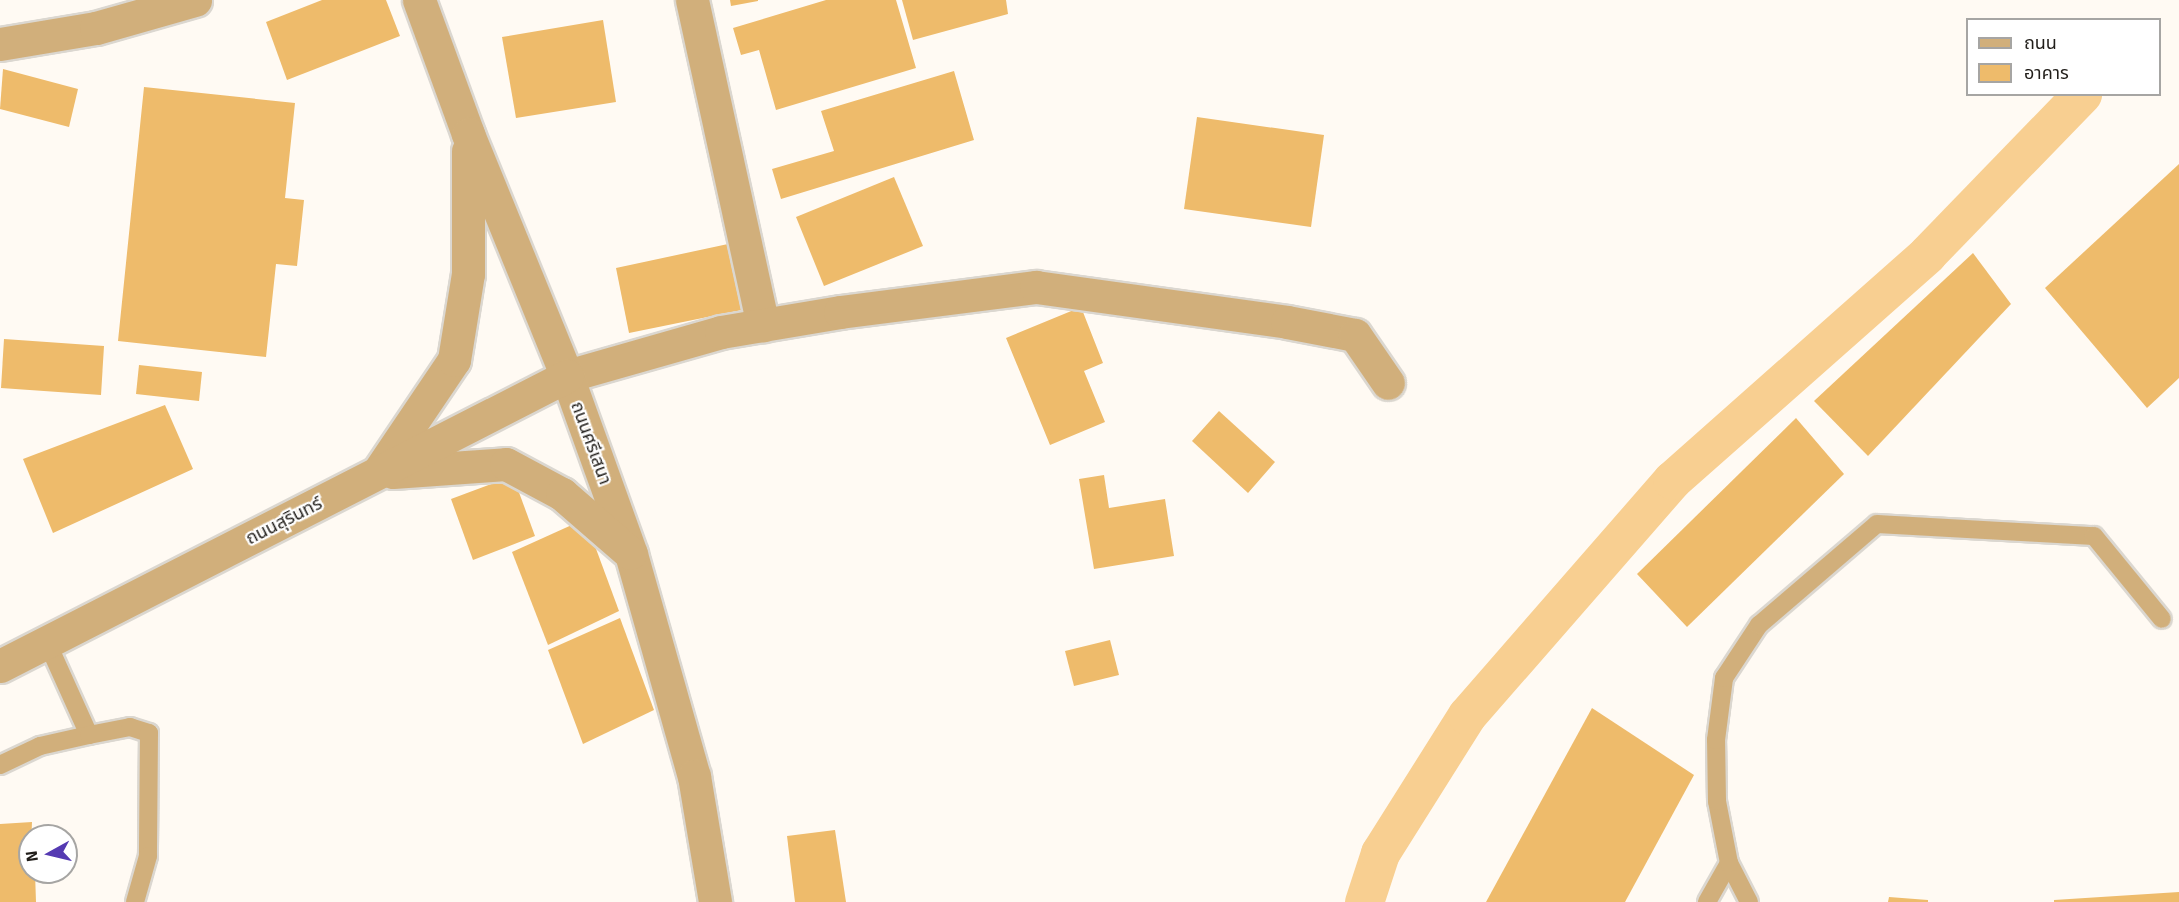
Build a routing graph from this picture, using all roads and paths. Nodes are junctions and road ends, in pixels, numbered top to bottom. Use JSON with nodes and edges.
{"nodes":[{"id":1,"x":195,"y":0,"type":"edge"},
{"id":2,"x":419,"y":0,"type":"edge"},
{"id":3,"x":692,"y":0,"type":"edge"},
{"id":4,"x":0,"y":44,"type":"edge"},
{"id":5,"x":468,"y":134,"type":"junction"},
{"id":6,"x":763,"y":324,"type":"junction"},
{"id":7,"x":567,"y":376,"type":"junction"},
{"id":8,"x":1388,"y":383,"type":"dead end"},
{"id":9,"x":378,"y":473,"type":"junction"},
{"id":10,"x":631,"y":554,"type":"junction"},
{"id":11,"x":2162,"y":619,"type":"dead end"},
{"id":12,"x":46,"y":642,"type":"junction"},
{"id":13,"x":0,"y":666,"type":"edge"},
{"id":14,"x":89,"y":735,"type":"junction"},
{"id":15,"x":0,"y":765,"type":"edge"},
{"id":16,"x":1729,"y":863,"type":"junction"},
{"id":17,"x":135,"y":902,"type":"edge"},
{"id":18,"x":715,"y":902,"type":"edge"},
{"id":19,"x":1707,"y":902,"type":"edge"},
{"id":20,"x":1749,"y":902,"type":"edge"}],
"edges":[{"from":1,"to":4,"type":"street"},
{"from":2,"to":5,"type":"street","name":"ถนนศรีเสนา"},
{"from":3,"to":6,"type":"street"},
{"from":5,"to":7,"type":"street","name":"ถนนศรีเสนา"},
{"from":5,"to":9,"type":"street"},
{"from":6,"to":7,"type":"street","name":"ถนนสุรินทร์"},
{"from":6,"to":8,"type":"street","name":"ถนนสุรินทร์"},
{"from":7,"to":9,"type":"street","name":"ถนนสุรินทร์"},
{"from":7,"to":10,"type":"street","name":"ถนนศรีเสนา"},
{"from":9,"to":10,"type":"street"},
{"from":9,"to":12,"type":"street","name":"ถนนสุรินทร์"},
{"from":10,"to":18,"type":"street","name":"ถนนศรีเสนา"},
{"from":11,"to":16,"type":"lane"},
{"from":12,"to":13,"type":"street","name":"ถนนสุรินทร์"},
{"from":12,"to":14,"type":"lane"},
{"from":14,"to":15,"type":"lane"},
{"from":14,"to":17,"type":"lane"},
{"from":16,"to":19,"type":"lane"},
{"from":16,"to":20,"type":"lane"}]}
